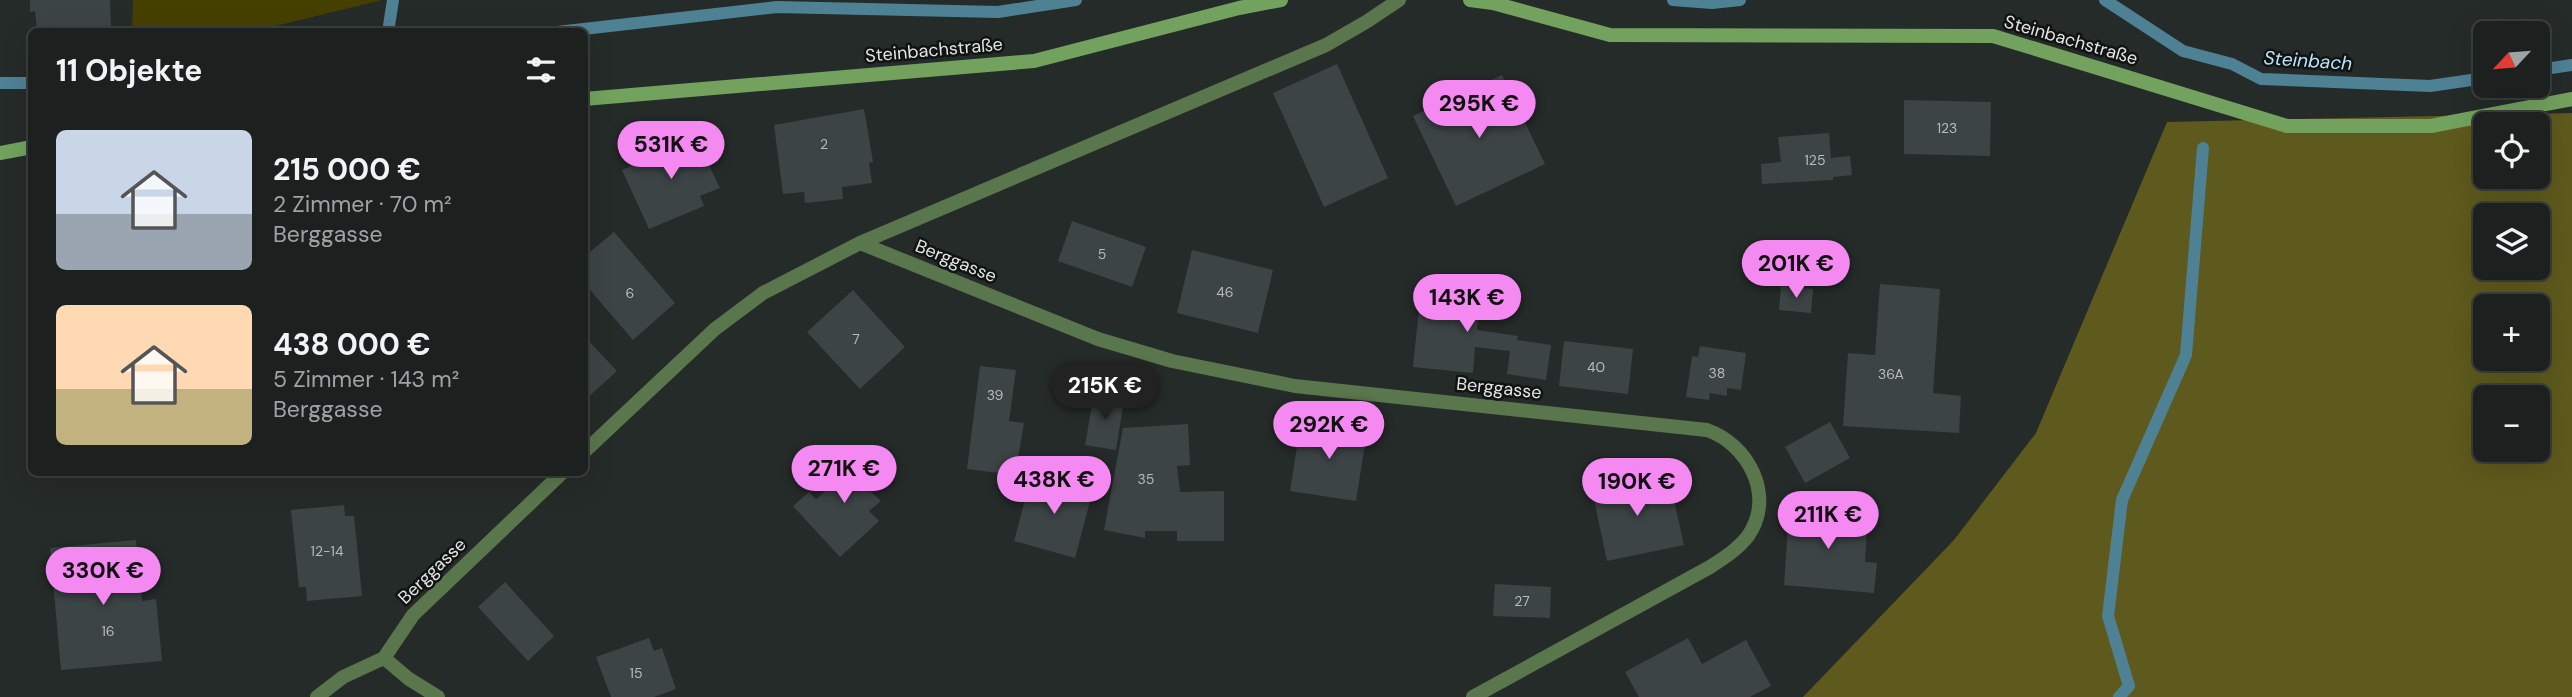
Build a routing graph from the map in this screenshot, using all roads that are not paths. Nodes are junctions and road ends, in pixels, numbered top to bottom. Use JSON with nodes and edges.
{"nodes":[{"id":1,"x":1281,"y":0,"type":"edge"},
{"id":2,"x":1399,"y":0,"type":"edge"},
{"id":3,"x":1470,"y":0,"type":"edge"},
{"id":4,"x":588,"y":99,"type":"edge"},
{"id":5,"x":2572,"y":99,"type":"edge"},
{"id":6,"x":28,"y":148,"type":"edge"},
{"id":7,"x":0,"y":153,"type":"edge"},
{"id":8,"x":860,"y":243,"type":"junction"},
{"id":9,"x":588,"y":448,"type":"edge"},
{"id":10,"x":559,"y":476,"type":"edge"},
{"id":11,"x":384,"y":657,"type":"junction"},
{"id":12,"x":317,"y":697,"type":"edge"},
{"id":13,"x":438,"y":697,"type":"edge"},
{"id":14,"x":1473,"y":697,"type":"edge"}],
"edges":[{"from":1,"to":4,"type":"street","name":"Steinbachstraße"},
{"from":2,"to":8,"type":"street","name":"Berggasse"},
{"from":3,"to":5,"type":"street","name":"Steinbachstraße"},
{"from":6,"to":7,"type":"street"},
{"from":8,"to":9,"type":"street","name":"Berggasse"},
{"from":8,"to":14,"type":"street","name":"Berggasse"},
{"from":10,"to":11,"type":"street","name":"Berggasse"},
{"from":11,"to":12,"type":"street"},
{"from":11,"to":13,"type":"street"}]}
